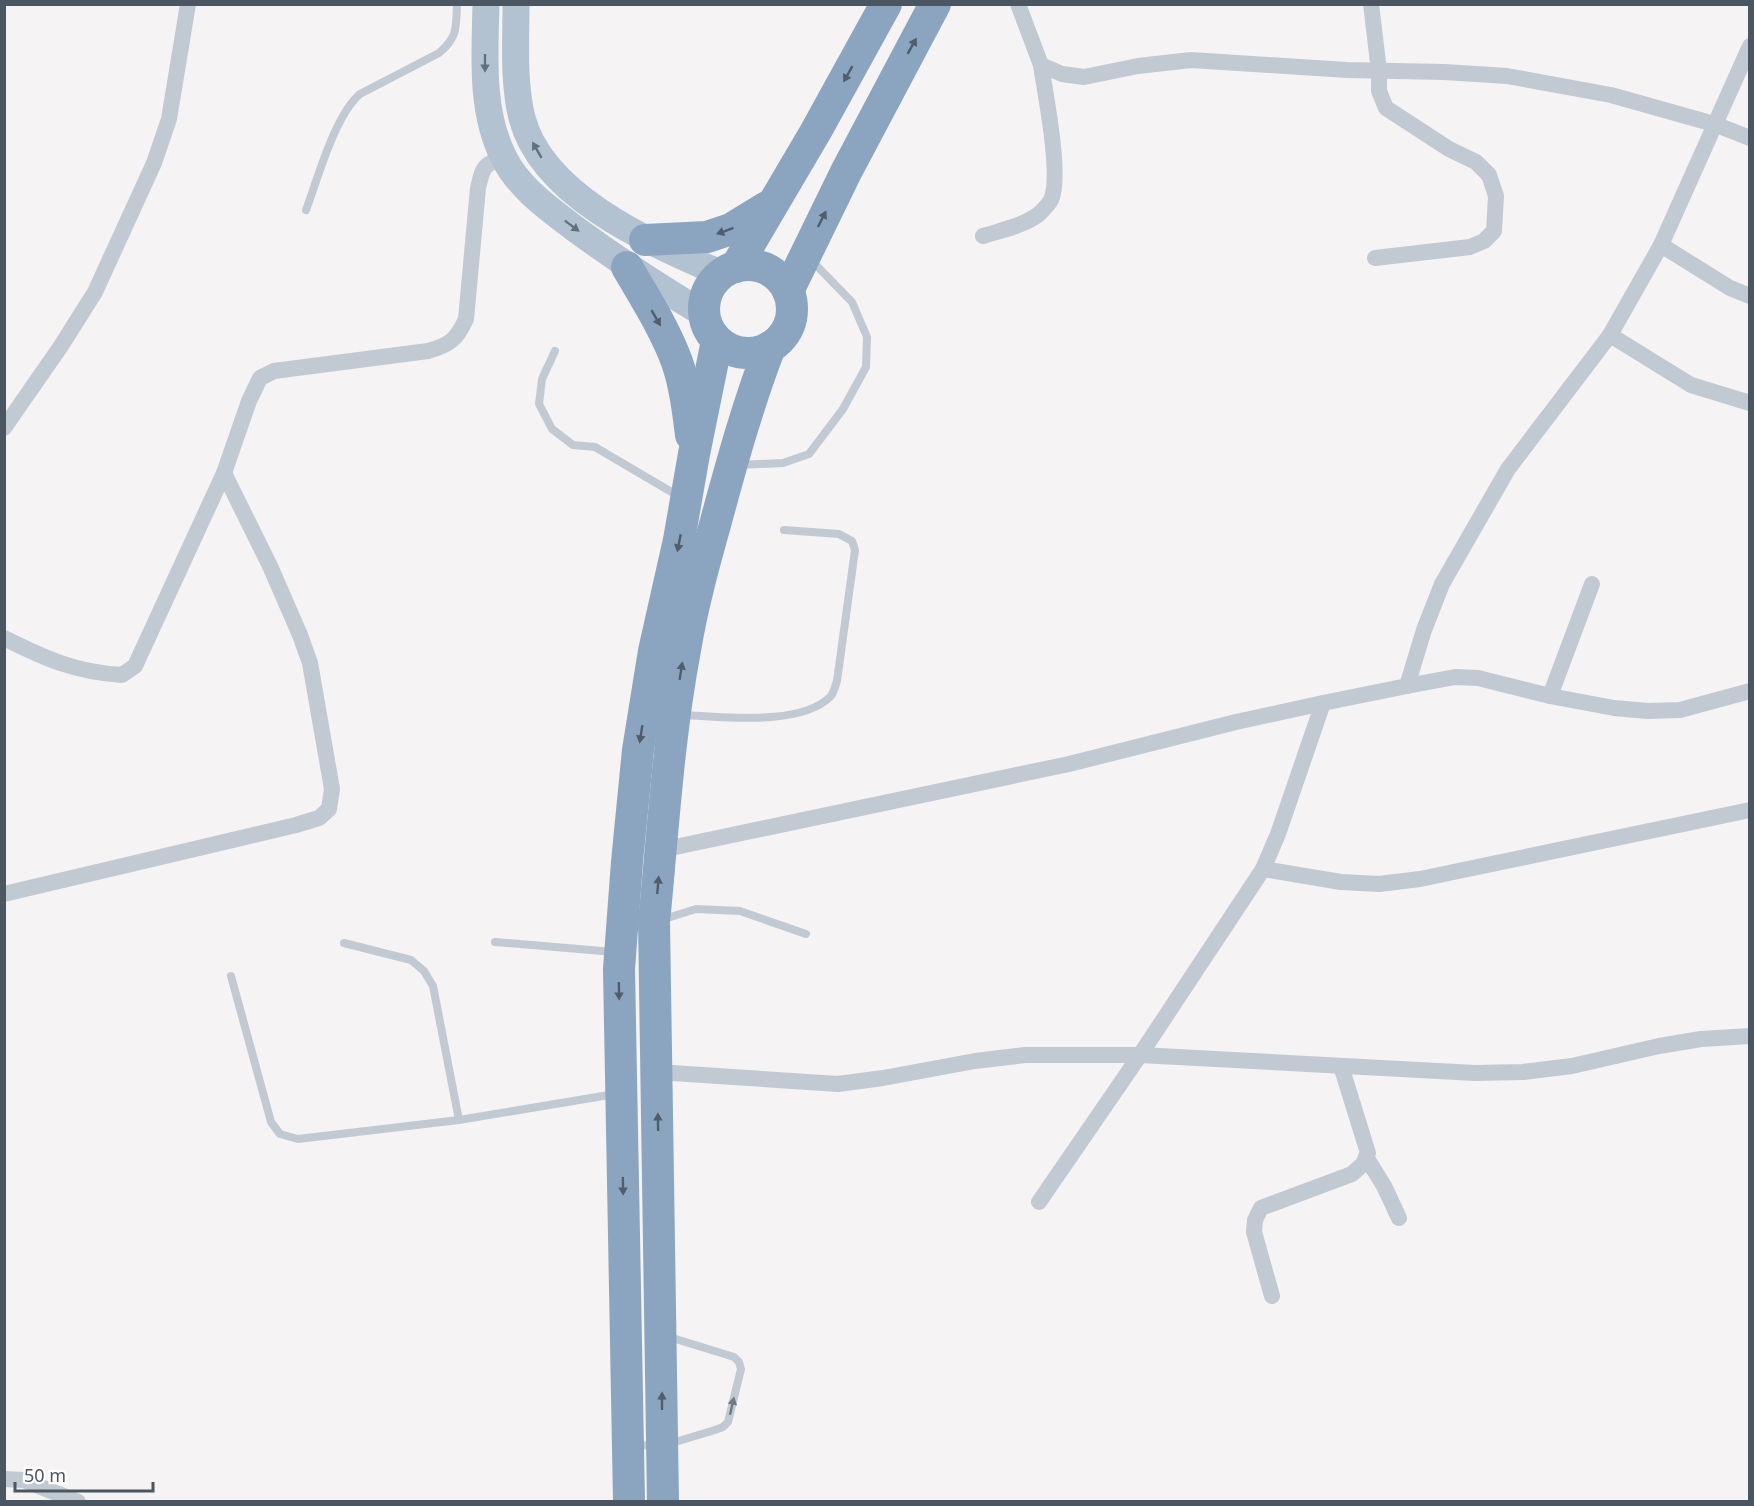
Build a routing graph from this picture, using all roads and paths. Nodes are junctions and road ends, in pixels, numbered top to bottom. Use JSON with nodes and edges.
{"nodes":[{"id":1,"x":188,"y":4,"type":"edge"},
{"id":2,"x":457,"y":4,"type":"edge"},
{"id":3,"x":486,"y":4,"type":"edge"},
{"id":4,"x":516,"y":4,"type":"edge"},
{"id":5,"x":886,"y":4,"type":"edge"},
{"id":6,"x":935,"y":4,"type":"edge"},
{"id":7,"x":1018,"y":4,"type":"edge"},
{"id":8,"x":1371,"y":4,"type":"edge"},
{"id":9,"x":1749,"y":46,"type":"edge"},
{"id":10,"x":1041,"y":65,"type":"junction"},
{"id":11,"x":1379,"y":71,"type":"junction"},
{"id":12,"x":1714,"y":124,"type":"junction"},
{"id":13,"x":1749,"y":138,"type":"edge"},
{"id":14,"x":503,"y":157,"type":"junction"},
{"id":15,"x":775,"y":201,"type":"junction"},
{"id":16,"x":306,"y":210,"type":"dead end"},
{"id":17,"x":983,"y":236,"type":"dead end"},
{"id":18,"x":645,"y":240,"type":"junction"},
{"id":19,"x":1661,"y":245,"type":"junction"},
{"id":20,"x":805,"y":253,"type":"junction"},
{"id":21,"x":1375,"y":258,"type":"dead end"},
{"id":22,"x":627,"y":267,"type":"junction"},
{"id":23,"x":729,"y":270,"type":"junction"},
{"id":24,"x":788,"y":291,"type":"junction"},
{"id":25,"x":1749,"y":296,"type":"edge"},
{"id":26,"x":711,"y":328,"type":"junction"},
{"id":27,"x":1610,"y":335,"type":"junction"},
{"id":28,"x":770,"y":347,"type":"junction"},
{"id":29,"x":555,"y":351,"type":"dead end"},
{"id":30,"x":1749,"y":403,"type":"edge"},
{"id":31,"x":4,"y":428,"type":"edge"},
{"id":32,"x":694,"y":454,"type":"junction"},
{"id":33,"x":731,"y":466,"type":"junction"},
{"id":34,"x":224,"y":472,"type":"junction"},
{"id":35,"x":686,"y":500,"type":"junction"},
{"id":36,"x":784,"y":530,"type":"dead end"},
{"id":37,"x":1592,"y":584,"type":"dead end"},
{"id":38,"x":4,"y":638,"type":"edge"},
{"id":39,"x":1407,"y":686,"type":"junction"},
{"id":40,"x":1749,"y":691,"type":"edge"},
{"id":41,"x":1550,"y":696,"type":"junction"},
{"id":42,"x":1323,"y":703,"type":"junction"},
{"id":43,"x":675,"y":715,"type":"junction"},
{"id":44,"x":1749,"y":810,"type":"edge"},
{"id":45,"x":661,"y":850,"type":"junction"},
{"id":46,"x":1263,"y":869,"type":"junction"},
{"id":47,"x":4,"y":894,"type":"edge"},
{"id":48,"x":654,"y":922,"type":"junction"},
{"id":49,"x":807,"y":934,"type":"dead end"},
{"id":50,"x":495,"y":942,"type":"dead end"},
{"id":51,"x":344,"y":943,"type":"dead end"},
{"id":52,"x":620,"y":952,"type":"junction"},
{"id":53,"x":231,"y":976,"type":"dead end"},
{"id":54,"x":1749,"y":1036,"type":"edge"},
{"id":55,"x":1140,"y":1055,"type":"junction"},
{"id":56,"x":1341,"y":1066,"type":"junction"},
{"id":57,"x":657,"y":1072,"type":"junction"},
{"id":58,"x":621,"y":1093,"type":"junction"},
{"id":59,"x":459,"y":1120,"type":"junction"},
{"id":60,"x":1366,"y":1157,"type":"junction"},
{"id":61,"x":1039,"y":1202,"type":"dead end"},
{"id":62,"x":1399,"y":1218,"type":"dead end"},
{"id":63,"x":1272,"y":1296,"type":"dead end"},
{"id":64,"x":662,"y":1334,"type":"junction"},
{"id":65,"x":628,"y":1445,"type":"junction"},
{"id":66,"x":662,"y":1446,"type":"junction"},
{"id":67,"x":4,"y":1479,"type":"edge"},
{"id":68,"x":78,"y":1502,"type":"edge"},
{"id":69,"x":629,"y":1502,"type":"edge"},
{"id":70,"x":663,"y":1502,"type":"edge"}],
"edges":[{"from":1,"to":31,"type":"street"},
{"from":2,"to":16,"type":"lane"},
{"from":3,"to":14,"type":"main road","one_way":true},
{"from":18,"to":4,"type":"main road","one_way":true},
{"from":5,"to":15,"type":"highway","one_way":true},
{"from":20,"to":6,"type":"highway","one_way":true},
{"from":7,"to":10,"type":"street"},
{"from":8,"to":11,"type":"street"},
{"from":9,"to":12,"type":"street"},
{"from":10,"to":11,"type":"street"},
{"from":10,"to":17,"type":"street"},
{"from":11,"to":12,"type":"street"},
{"from":11,"to":21,"type":"street"},
{"from":12,"to":13,"type":"street"},
{"from":12,"to":19,"type":"street"},
{"from":14,"to":22,"type":"main road","one_way":true},
{"from":14,"to":34,"type":"street"},
{"from":15,"to":18,"type":"highway","one_way":true},
{"from":15,"to":23,"type":"highway"},
{"from":18,"to":23,"type":"main road"},
{"from":19,"to":25,"type":"street"},
{"from":19,"to":27,"type":"street"},
{"from":20,"to":24,"type":"highway"},
{"from":20,"to":33,"type":"lane"},
{"from":22,"to":26,"type":"main road"},
{"from":22,"to":32,"type":"highway","one_way":true},
{"from":23,"to":24,"type":"highway"},
{"from":23,"to":26,"type":"highway"},
{"from":24,"to":28,"type":"highway"},
{"from":26,"to":28,"type":"highway"},
{"from":26,"to":32,"type":"highway"},
{"from":27,"to":30,"type":"street"},
{"from":27,"to":39,"type":"street"},
{"from":28,"to":33,"type":"highway"},
{"from":29,"to":35,"type":"lane"},
{"from":32,"to":35,"type":"highway"},
{"from":43,"to":33,"type":"highway","one_way":true},
{"from":34,"to":38,"type":"street"},
{"from":34,"to":47,"type":"street"},
{"from":35,"to":52,"type":"highway","one_way":true},
{"from":36,"to":43,"type":"lane"},
{"from":37,"to":41,"type":"street"},
{"from":39,"to":41,"type":"street"},
{"from":39,"to":42,"type":"street"},
{"from":40,"to":41,"type":"street"},
{"from":42,"to":45,"type":"street"},
{"from":42,"to":46,"type":"street"},
{"from":43,"to":45,"type":"highway"},
{"from":44,"to":46,"type":"street"},
{"from":48,"to":45,"type":"highway","one_way":true},
{"from":46,"to":55,"type":"street"},
{"from":48,"to":49,"type":"lane"},
{"from":48,"to":57,"type":"highway"},
{"from":50,"to":52,"type":"lane"},
{"from":51,"to":59,"type":"lane"},
{"from":52,"to":58,"type":"highway","one_way":true},
{"from":53,"to":59,"type":"lane"},
{"from":54,"to":56,"type":"street"},
{"from":55,"to":56,"type":"street"},
{"from":55,"to":57,"type":"street"},
{"from":55,"to":61,"type":"street"},
{"from":56,"to":60,"type":"street"},
{"from":64,"to":57,"type":"highway","one_way":true},
{"from":58,"to":59,"type":"lane"},
{"from":58,"to":65,"type":"highway","one_way":true},
{"from":60,"to":62,"type":"street"},
{"from":60,"to":63,"type":"street"},
{"from":66,"to":64,"type":"highway","one_way":true},
{"from":66,"to":64,"type":"lane","one_way":true},
{"from":65,"to":66,"type":"lane"},
{"from":65,"to":69,"type":"highway"},
{"from":66,"to":70,"type":"highway"},
{"from":67,"to":68,"type":"street"}]}
